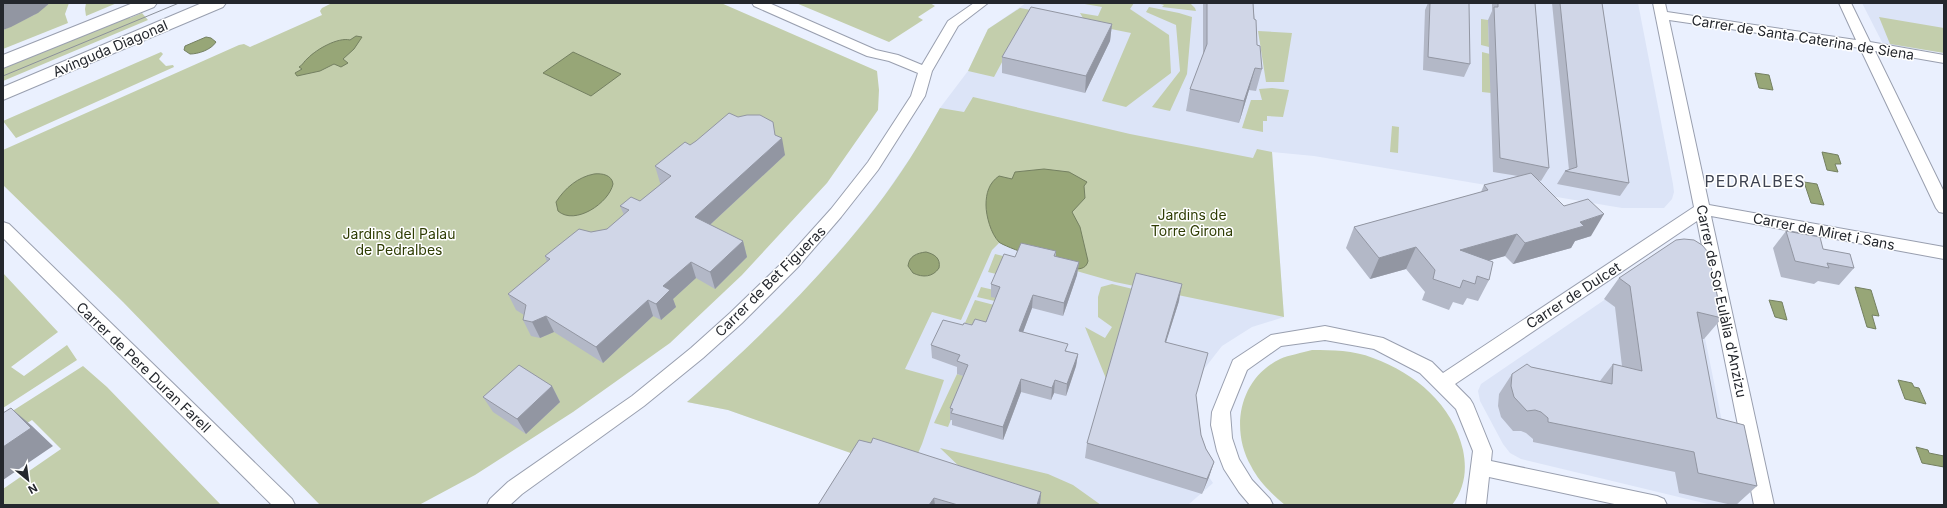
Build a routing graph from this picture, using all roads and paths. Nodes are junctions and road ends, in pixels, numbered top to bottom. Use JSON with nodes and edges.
{"nodes":[{"id":1,"x":148,"y":3,"type":"edge"},
{"id":2,"x":217,"y":3,"type":"edge"},
{"id":3,"x":758,"y":3,"type":"edge"},
{"id":4,"x":982,"y":3,"type":"edge"},
{"id":5,"x":1845,"y":3,"type":"edge"},
{"id":6,"x":1660,"y":9,"type":"edge"},
{"id":7,"x":1865,"y":45,"type":"junction"},
{"id":8,"x":1944,"y":59,"type":"edge"},
{"id":9,"x":3,"y":62,"type":"edge"},
{"id":10,"x":925,"y":71,"type":"junction"},
{"id":11,"x":3,"y":94,"type":"edge"},
{"id":12,"x":1944,"y":208,"type":"edge"},
{"id":13,"x":1703,"y":210,"type":"junction"},
{"id":14,"x":3,"y":228,"type":"edge"},
{"id":15,"x":1944,"y":253,"type":"edge"},
{"id":16,"x":1444,"y":382,"type":"junction"},
{"id":17,"x":1485,"y":468,"type":"junction"},
{"id":18,"x":1258,"y":504,"type":"edge"},
{"id":19,"x":285,"y":505,"type":"edge"},
{"id":20,"x":497,"y":505,"type":"edge"},
{"id":21,"x":1476,"y":505,"type":"edge"},
{"id":22,"x":1657,"y":505,"type":"edge"},
{"id":23,"x":1764,"y":505,"type":"edge"}],
"edges":[{"from":1,"to":9,"type":"main road"},
{"from":2,"to":11,"type":"main road","name":"Avinguda Diagonal"},
{"from":3,"to":10,"type":"street"},
{"from":4,"to":10,"type":"street","name":"Carrer de Bet Figueras"},
{"from":5,"to":7,"type":"street"},
{"from":6,"to":7,"type":"street","name":"Carrer de Santa Caterina de Siena"},
{"from":6,"to":13,"type":"street","name":"Carrer de Sor Eulàlia d'Anzizu"},
{"from":7,"to":8,"type":"street","name":"Carrer de Santa Caterina de Siena"},
{"from":7,"to":12,"type":"street"},
{"from":10,"to":20,"type":"street","name":"Carrer de Bet Figueras"},
{"from":13,"to":15,"type":"street","name":"Carrer de Miret i Sans"},
{"from":13,"to":16,"type":"street","name":"Carrer de Dulcet"},
{"from":13,"to":23,"type":"street","name":"Carrer de Sor Eulàlia d'Anzizu"},
{"from":14,"to":19,"type":"street","name":"Carrer de Pere Duran Farell"},
{"from":16,"to":17,"type":"street"},
{"from":16,"to":18,"type":"street"},
{"from":17,"to":21,"type":"street"},
{"from":17,"to":22,"type":"street"}]}
